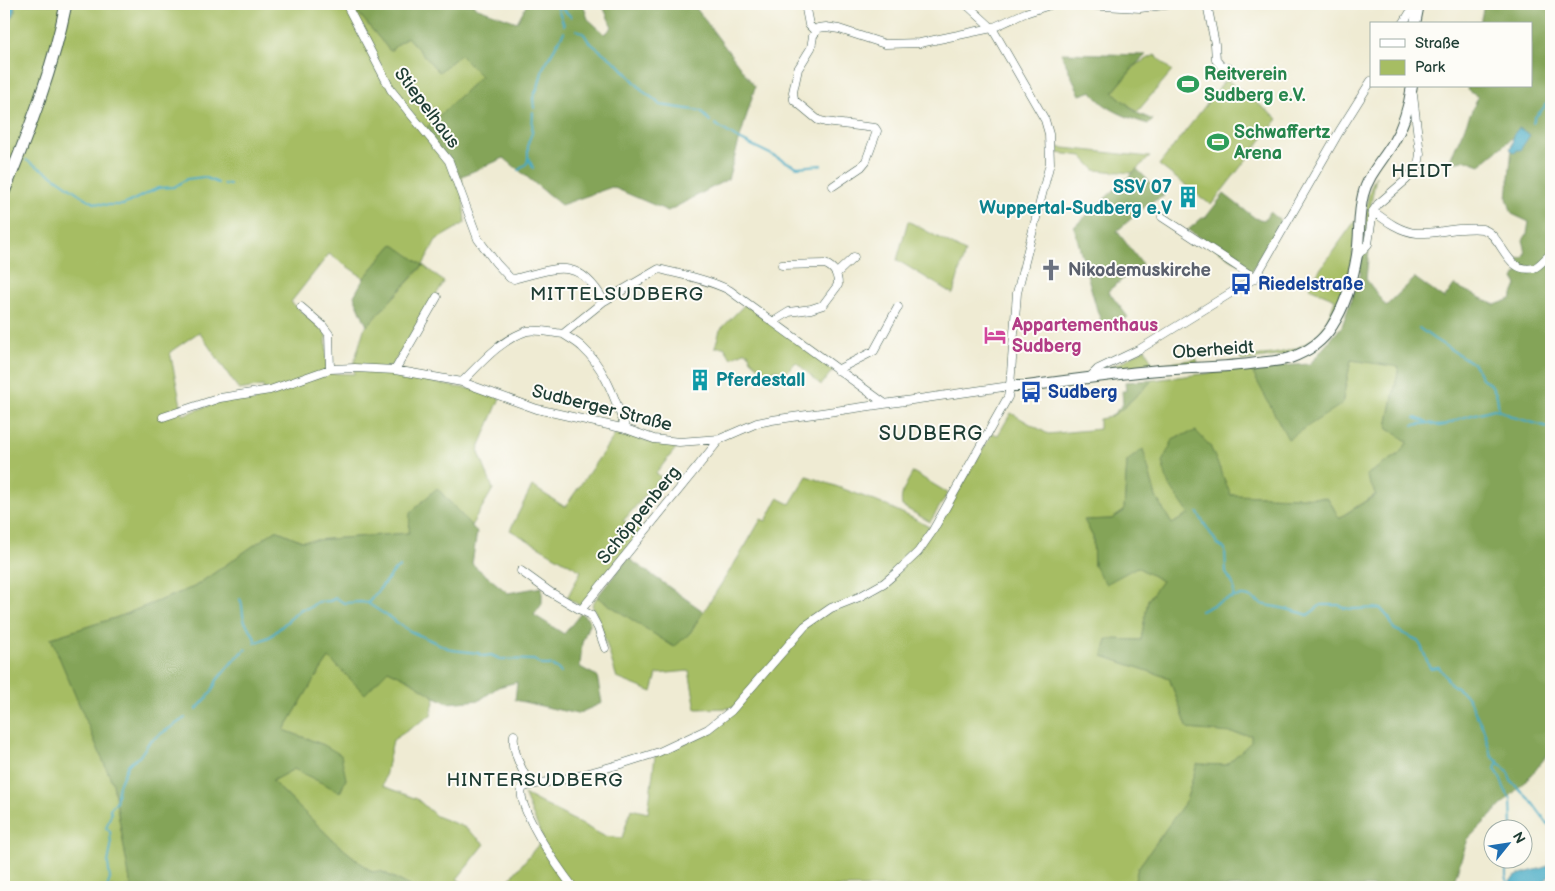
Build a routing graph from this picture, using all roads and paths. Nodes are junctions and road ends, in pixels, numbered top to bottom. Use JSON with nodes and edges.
{"nodes":[{"id":1,"x":66,"y":4,"type":"edge"},
{"id":2,"x":346,"y":4,"type":"edge"},
{"id":3,"x":805,"y":4,"type":"edge"},
{"id":4,"x":966,"y":4,"type":"edge"},
{"id":5,"x":1053,"y":4,"type":"edge"},
{"id":6,"x":1060,"y":4,"type":"edge"},
{"id":7,"x":1066,"y":4,"type":"edge"},
{"id":8,"x":1173,"y":4,"type":"edge"},
{"id":9,"x":1207,"y":4,"type":"edge"},
{"id":10,"x":1415,"y":4,"type":"edge"},
{"id":11,"x":1419,"y":4,"type":"edge"},
{"id":12,"x":1150,"y":5,"type":"edge"},
{"id":13,"x":1404,"y":22,"type":"edge"},
{"id":14,"x":1415,"y":22,"type":"edge"},
{"id":15,"x":992,"y":28,"type":"junction"},
{"id":16,"x":815,"y":31,"type":"junction"},
{"id":17,"x":1229,"y":68,"type":"dead end"},
{"id":18,"x":1370,"y":82,"type":"edge"},
{"id":19,"x":1412,"y":88,"type":"edge"},
{"id":20,"x":1412,"y":88,"type":"edge"},
{"id":21,"x":833,"y":186,"type":"dead end"},
{"id":22,"x":4,"y":192,"type":"edge"},
{"id":23,"x":1373,"y":212,"type":"junction"},
{"id":24,"x":1162,"y":218,"type":"dead end"},
{"id":25,"x":1551,"y":254,"type":"edge"},
{"id":26,"x":1357,"y":256,"type":"junction"},
{"id":27,"x":854,"y":258,"type":"dead end"},
{"id":28,"x":782,"y":265,"type":"dead end"},
{"id":29,"x":837,"y":273,"type":"junction"},
{"id":30,"x":1255,"y":278,"type":"junction"},
{"id":31,"x":437,"y":297,"type":"dead end"},
{"id":32,"x":604,"y":301,"type":"junction"},
{"id":33,"x":301,"y":307,"type":"dead end"},
{"id":34,"x":898,"y":307,"type":"dead end"},
{"id":35,"x":773,"y":322,"type":"junction"},
{"id":36,"x":563,"y":334,"type":"junction"},
{"id":37,"x":330,"y":369,"type":"junction"},
{"id":38,"x":395,"y":370,"type":"junction"},
{"id":39,"x":837,"y":370,"type":"junction"},
{"id":40,"x":1089,"y":378,"type":"junction"},
{"id":41,"x":462,"y":382,"type":"junction"},
{"id":42,"x":1010,"y":386,"type":"junction"},
{"id":43,"x":884,"y":403,"type":"junction"},
{"id":44,"x":163,"y":417,"type":"dead end"},
{"id":45,"x":626,"y":429,"type":"junction"},
{"id":46,"x":720,"y":439,"type":"junction"},
{"id":47,"x":521,"y":571,"type":"dead end"},
{"id":48,"x":581,"y":610,"type":"junction"},
{"id":49,"x":604,"y":648,"type":"dead end"},
{"id":50,"x":514,"y":735,"type":"dead end"},
{"id":51,"x":526,"y":787,"type":"junction"},
{"id":52,"x":573,"y":887,"type":"edge"}],
"edges":[{"from":1,"to":22,"type":"main road"},
{"from":2,"to":32,"type":"street","name":"Stiepelhaus"},
{"from":3,"to":16,"type":"street"},
{"from":4,"to":15,"type":"street"},
{"from":5,"to":6,"type":"street"},
{"from":5,"to":15,"type":"street"},
{"from":7,"to":12,"type":"street"},
{"from":8,"to":12,"type":"street"},
{"from":9,"to":17,"type":"street"},
{"from":10,"to":13,"type":"street"},
{"from":11,"to":14,"type":"street"},
{"from":15,"to":16,"type":"street"},
{"from":15,"to":42,"type":"street"},
{"from":16,"to":21,"type":"street"},
{"from":18,"to":30,"type":"street"},
{"from":19,"to":23,"type":"street","name":"Oberheidt"},
{"from":20,"to":26,"type":"street","name":"Oberheidt"},
{"from":23,"to":25,"type":"street"},
{"from":23,"to":26,"type":"street","name":"Oberheidt"},
{"from":24,"to":30,"type":"street"},
{"from":26,"to":40,"type":"street","name":"Oberheidt"},
{"from":27,"to":29,"type":"street"},
{"from":28,"to":29,"type":"street"},
{"from":29,"to":35,"type":"street"},
{"from":30,"to":40,"type":"street"},
{"from":31,"to":38,"type":"street"},
{"from":32,"to":35,"type":"street"},
{"from":32,"to":36,"type":"street"},
{"from":33,"to":37,"type":"street"},
{"from":34,"to":39,"type":"street"},
{"from":35,"to":39,"type":"street"},
{"from":36,"to":41,"type":"street"},
{"from":36,"to":45,"type":"street"},
{"from":37,"to":38,"type":"street","name":"Sudberger Straße"},
{"from":37,"to":44,"type":"street","name":"Sudberger Straße"},
{"from":38,"to":41,"type":"street","name":"Sudberger Straße"},
{"from":39,"to":43,"type":"street"},
{"from":40,"to":42,"type":"street","name":"Oberheidt"},
{"from":41,"to":45,"type":"street","name":"Sudberger Straße"},
{"from":42,"to":43,"type":"street","name":"Sudberger Straße"},
{"from":42,"to":51,"type":"street"},
{"from":43,"to":46,"type":"street","name":"Sudberger Straße"},
{"from":45,"to":46,"type":"street","name":"Sudberger Straße"},
{"from":46,"to":48,"type":"street","name":"Schöppenberg"},
{"from":47,"to":48,"type":"street"},
{"from":48,"to":49,"type":"street"},
{"from":50,"to":51,"type":"street"},
{"from":51,"to":52,"type":"street"}]}
